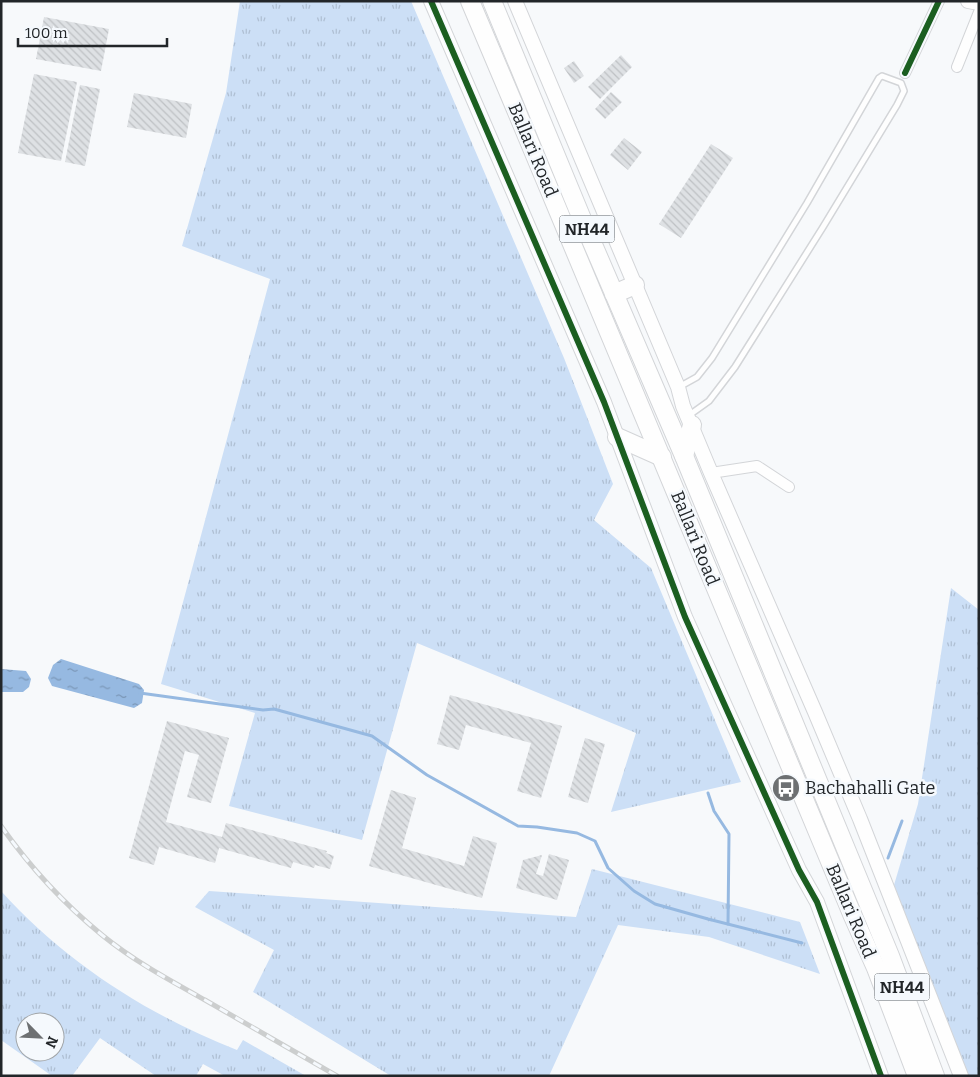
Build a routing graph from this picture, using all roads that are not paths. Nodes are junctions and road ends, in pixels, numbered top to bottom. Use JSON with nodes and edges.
{"nodes":[{"id":1,"x":431,"y":1,"type":"edge"},
{"id":2,"x":470,"y":1,"type":"edge"},
{"id":3,"x":492,"y":1,"type":"edge"},
{"id":4,"x":515,"y":1,"type":"edge"},
{"id":5,"x":940,"y":1,"type":"edge"},
{"id":6,"x":968,"y":1,"type":"edge"},
{"id":7,"x":979,"y":3,"type":"edge"},
{"id":8,"x":979,"y":12,"type":"edge"},
{"id":9,"x":958,"y":67,"type":"dead end"},
{"id":10,"x":905,"y":73,"type":"dead end"},
{"id":11,"x":635,"y":285,"type":"junction"},
{"id":12,"x":614,"y":294,"type":"junction"},
{"id":13,"x":678,"y":387,"type":"junction"},
{"id":14,"x":689,"y":421,"type":"junction"},
{"id":15,"x":617,"y":437,"type":"junction"},
{"id":16,"x":684,"y":456,"type":"junction"},
{"id":17,"x":662,"y":457,"type":"junction"},
{"id":18,"x":711,"y":473,"type":"junction"},
{"id":19,"x":789,"y":487,"type":"dead end"},
{"id":20,"x":881,"y":1076,"type":"edge"},
{"id":21,"x":918,"y":1076,"type":"edge"},
{"id":22,"x":935,"y":1076,"type":"edge"},
{"id":23,"x":960,"y":1076,"type":"edge"}],
"edges":[{"from":1,"to":15,"type":"street"},
{"from":2,"to":17,"type":"highway","name":"Ballari Road","number":"NH44"},
{"from":3,"to":12,"type":"highway","name":"Ballari Road","number":"NH44"},
{"from":4,"to":11,"type":"street"},
{"from":5,"to":10,"type":"street"},
{"from":6,"to":7,"type":"street"},
{"from":8,"to":9,"type":"street"},
{"from":11,"to":12,"type":"highway"},
{"from":11,"to":13,"type":"street"},
{"from":12,"to":16,"type":"highway","name":"Ballari Road","number":"NH44"},
{"from":13,"to":14,"type":"street"},
{"from":13,"to":14,"type":"lane"},
{"from":14,"to":16,"type":"highway"},
{"from":14,"to":18,"type":"street"},
{"from":15,"to":17,"type":"highway"},
{"from":15,"to":20,"type":"street"},
{"from":16,"to":22,"type":"highway","name":"Ballari Road","number":"NH44"},
{"from":17,"to":21,"type":"highway","name":"Ballari Road","number":"NH44"},
{"from":18,"to":19,"type":"street"},
{"from":18,"to":23,"type":"street"}]}
